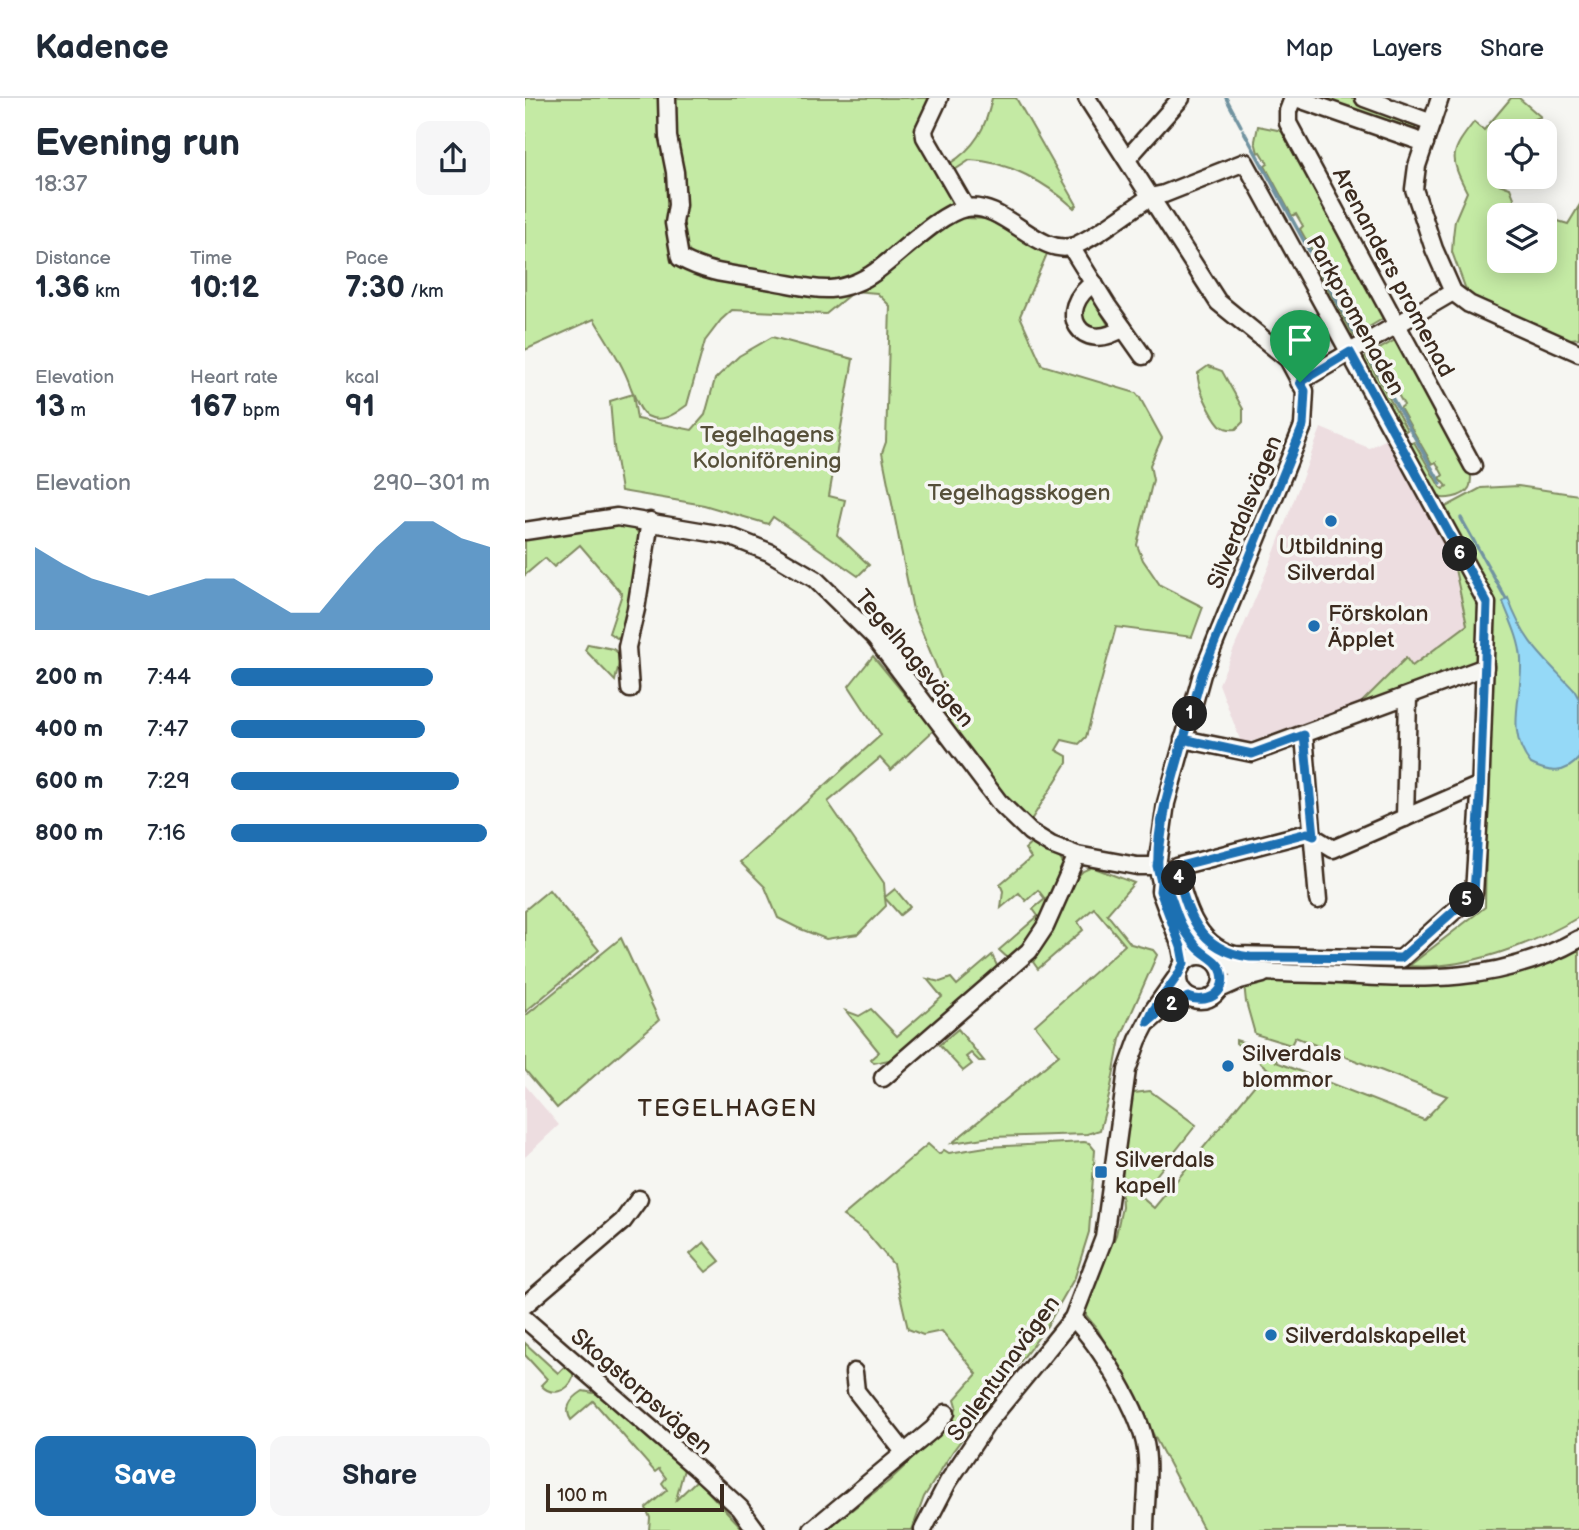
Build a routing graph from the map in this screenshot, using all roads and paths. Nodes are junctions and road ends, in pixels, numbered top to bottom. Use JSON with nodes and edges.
{"nodes":[{"id":1,"x":667,"y":98,"type":"edge"},
{"id":2,"x":939,"y":98,"type":"edge"},
{"id":3,"x":1087,"y":98,"type":"edge"},
{"id":4,"x":1181,"y":98,"type":"edge"},
{"id":5,"x":1294,"y":98,"type":"edge"},
{"id":6,"x":1364,"y":98,"type":"edge"},
{"id":7,"x":1440,"y":98,"type":"edge"},
{"id":8,"x":1432,"y":123,"type":"junction"},
{"id":9,"x":1425,"y":143,"type":"junction"},
{"id":10,"x":1127,"y":159,"type":"junction"},
{"id":11,"x":1150,"y":197,"type":"junction"},
{"id":12,"x":966,"y":208,"type":"junction"},
{"id":13,"x":1072,"y":247,"type":"junction"},
{"id":14,"x":1094,"y":283,"type":"junction"},
{"id":15,"x":1453,"y":292,"type":"junction"},
{"id":16,"x":1397,"y":326,"type":"junction"},
{"id":17,"x":1123,"y":328,"type":"junction"},
{"id":18,"x":1350,"y":352,"type":"junction"},
{"id":19,"x":1579,"y":353,"type":"edge"},
{"id":20,"x":1143,"y":356,"type":"dead end"},
{"id":21,"x":1300,"y":382,"type":"junction"},
{"id":22,"x":1473,"y":466,"type":"dead end"},
{"id":23,"x":650,"y":521,"type":"junction"},
{"id":24,"x":525,"y":531,"type":"edge"},
{"id":25,"x":1485,"y":667,"type":"junction"},
{"id":26,"x":631,"y":689,"type":"dead end"},
{"id":27,"x":1408,"y":697,"type":"junction"},
{"id":28,"x":1304,"y":735,"type":"junction"},
{"id":29,"x":1183,"y":739,"type":"junction"},
{"id":30,"x":1481,"y":785,"type":"junction"},
{"id":31,"x":1405,"y":818,"type":"junction"},
{"id":32,"x":1314,"y":836,"type":"junction"},
{"id":33,"x":1077,"y":855,"type":"junction"},
{"id":34,"x":1159,"y":874,"type":"junction"},
{"id":35,"x":1318,"y":900,"type":"dead end"},
{"id":36,"x":1579,"y":939,"type":"edge"},
{"id":37,"x":1212,"y":960,"type":"junction"},
{"id":38,"x":1181,"y":969,"type":"junction"},
{"id":39,"x":1272,"y":972,"type":"junction"},
{"id":40,"x":1220,"y":989,"type":"junction"},
{"id":41,"x":1188,"y":997,"type":"junction"},
{"id":42,"x":1148,"y":1022,"type":"junction"},
{"id":43,"x":883,"y":1078,"type":"dead end"},
{"id":44,"x":639,"y":1199,"type":"dead end"},
{"id":45,"x":525,"y":1305,"type":"edge"},
{"id":46,"x":1073,"y":1318,"type":"junction"},
{"id":47,"x":525,"y":1319,"type":"edge"},
{"id":48,"x":854,"y":1371,"type":"dead end"},
{"id":49,"x":946,"y":1413,"type":"dead end"},
{"id":50,"x":904,"y":1452,"type":"junction"},
{"id":51,"x":756,"y":1530,"type":"edge"},
{"id":52,"x":812,"y":1530,"type":"edge"},
{"id":53,"x":923,"y":1530,"type":"edge"},
{"id":54,"x":1145,"y":1530,"type":"edge"}],
"edges":[{"from":1,"to":12,"type":"street"},
{"from":2,"to":12,"type":"street"},
{"from":3,"to":10,"type":"street","name":"Silverdalsvägen"},
{"from":4,"to":10,"type":"street"},
{"from":5,"to":9,"type":"street"},
{"from":5,"to":16,"type":"street","name":"Arenanders promenad"},
{"from":6,"to":8,"type":"street"},
{"from":7,"to":8,"type":"street"},
{"from":8,"to":9,"type":"street"},
{"from":9,"to":15,"type":"street"},
{"from":10,"to":11,"type":"street","name":"Silverdalsvägen"},
{"from":11,"to":13,"type":"street"},
{"from":11,"to":18,"type":"street","name":"Parkpromenaden"},
{"from":11,"to":21,"type":"street","name":"Silverdalsvägen"},
{"from":12,"to":13,"type":"street"},
{"from":13,"to":14,"type":"street"},
{"from":14,"to":17,"type":"street"},
{"from":14,"to":17,"type":"street"},
{"from":15,"to":16,"type":"street"},
{"from":15,"to":19,"type":"street"},
{"from":16,"to":18,"type":"street"},
{"from":16,"to":22,"type":"street","name":"Arenanders promenad"},
{"from":17,"to":20,"type":"street"},
{"from":18,"to":21,"type":"street"},
{"from":18,"to":25,"type":"street","name":"Parkpromenaden"},
{"from":21,"to":29,"type":"street","name":"Silverdalsvägen"},
{"from":23,"to":24,"type":"street","name":"Tegelhagsvägen"},
{"from":23,"to":26,"type":"street"},
{"from":23,"to":33,"type":"street","name":"Tegelhagsvägen"},
{"from":25,"to":27,"type":"street"},
{"from":25,"to":30,"type":"street","name":"Parkpromenaden"},
{"from":27,"to":28,"type":"street"},
{"from":27,"to":31,"type":"street"},
{"from":28,"to":29,"type":"street"},
{"from":28,"to":32,"type":"street"},
{"from":29,"to":34,"type":"street","name":"Silverdalsvägen"},
{"from":30,"to":31,"type":"street"},
{"from":30,"to":32,"type":"street","name":"Parkpromenaden"},
{"from":31,"to":32,"type":"street"},
{"from":32,"to":35,"type":"street"},
{"from":33,"to":34,"type":"street","name":"Tegelhagsvägen"},
{"from":33,"to":43,"type":"street"},
{"from":34,"to":37,"type":"street"},
{"from":34,"to":38,"type":"street","name":"Silverdalsvägen"},
{"from":36,"to":39,"type":"street"},
{"from":37,"to":38,"type":"street"},
{"from":37,"to":39,"type":"street"},
{"from":37,"to":40,"type":"street"},
{"from":38,"to":41,"type":"street"},
{"from":38,"to":42,"type":"street","name":"Sollentunavägen"},
{"from":39,"to":40,"type":"street"},
{"from":40,"to":41,"type":"street"},
{"from":41,"to":42,"type":"street"},
{"from":42,"to":46,"type":"street","name":"Sollentunavägen"},
{"from":44,"to":45,"type":"street"},
{"from":46,"to":53,"type":"street","name":"Sollentunavägen"},
{"from":46,"to":54,"type":"street"},
{"from":47,"to":51,"type":"street","name":"Skogstorpsvägen"},
{"from":48,"to":50,"type":"street"},
{"from":49,"to":50,"type":"street"},
{"from":50,"to":52,"type":"street"}]}
